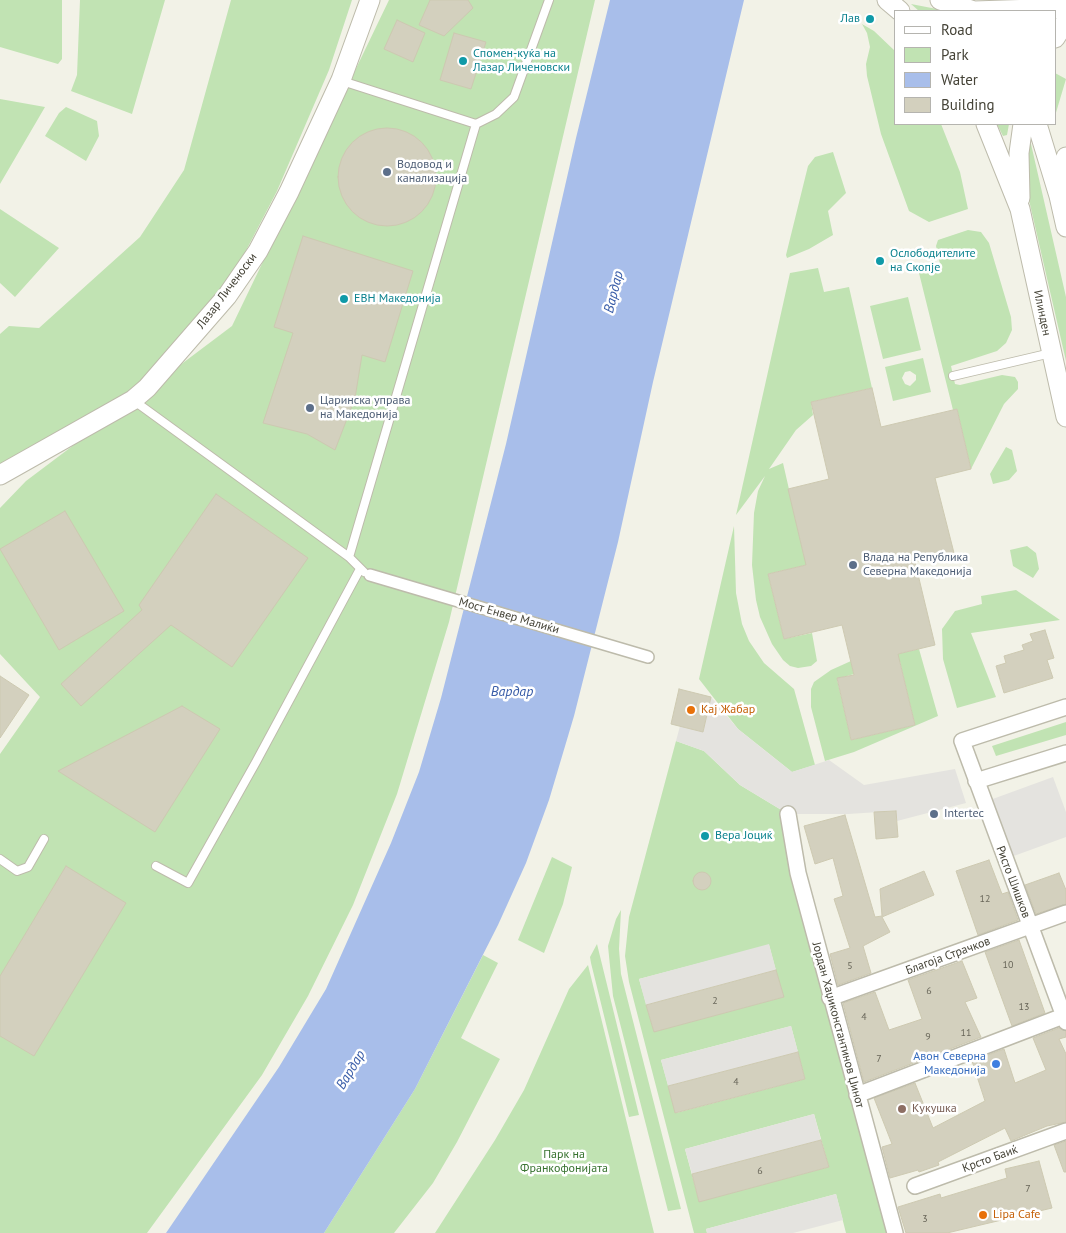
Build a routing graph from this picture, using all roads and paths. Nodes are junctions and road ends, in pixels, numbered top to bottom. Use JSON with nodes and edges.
{"nodes":[{"id":1,"x":370,"y":0,"type":"edge"},
{"id":2,"x":549,"y":0,"type":"edge"},
{"id":3,"x":887,"y":0,"type":"edge"},
{"id":4,"x":940,"y":0,"type":"edge"},
{"id":5,"x":962,"y":0,"type":"edge"},
{"id":6,"x":1066,"y":8,"type":"edge"},
{"id":7,"x":899,"y":10,"type":"edge"},
{"id":8,"x":971,"y":10,"type":"edge"},
{"id":9,"x":973,"y":10,"type":"edge"},
{"id":10,"x":1005,"y":10,"type":"edge"},
{"id":11,"x":1066,"y":22,"type":"edge"},
{"id":12,"x":1056,"y":37,"type":"edge"},
{"id":13,"x":341,"y":80,"type":"junction"},
{"id":14,"x":476,"y":124,"type":"junction"},
{"id":15,"x":986,"y":125,"type":"edge"},
{"id":16,"x":1023,"y":125,"type":"edge"},
{"id":17,"x":1037,"y":125,"type":"edge"},
{"id":18,"x":1066,"y":158,"type":"edge"},
{"id":19,"x":1059,"y":196,"type":"junction"},
{"id":20,"x":1020,"y":209,"type":"junction"},
{"id":21,"x":1066,"y":227,"type":"edge"},
{"id":22,"x":1051,"y":353,"type":"junction"},
{"id":23,"x":953,"y":376,"type":"dead end"},
{"id":24,"x":133,"y":400,"type":"junction"},
{"id":25,"x":1066,"y":417,"type":"edge"},
{"id":26,"x":0,"y":474,"type":"edge"},
{"id":27,"x":349,"y":557,"type":"junction"},
{"id":28,"x":365,"y":572,"type":"junction"},
{"id":29,"x":648,"y":657,"type":"dead end"},
{"id":30,"x":1066,"y":707,"type":"edge"},
{"id":31,"x":1066,"y":753,"type":"edge"},
{"id":32,"x":976,"y":782,"type":"junction"},
{"id":33,"x":788,"y":814,"type":"dead end"},
{"id":34,"x":44,"y":839,"type":"dead end"},
{"id":35,"x":0,"y":859,"type":"edge"},
{"id":36,"x":156,"y":866,"type":"dead end"},
{"id":37,"x":1066,"y":913,"type":"edge"},
{"id":38,"x":1030,"y":927,"type":"junction"},
{"id":39,"x":830,"y":998,"type":"junction"},
{"id":40,"x":1065,"y":1017,"type":"edge"},
{"id":41,"x":857,"y":1095,"type":"junction"},
{"id":42,"x":1066,"y":1131,"type":"edge"},
{"id":43,"x":915,"y":1186,"type":"dead end"},
{"id":44,"x":895,"y":1233,"type":"edge"}],
"edges":[{"from":1,"to":13,"type":"street","name":"Лазар Личеноски"},
{"from":2,"to":14,"type":"lane"},
{"from":3,"to":7,"type":"street"},
{"from":4,"to":8,"type":"street"},
{"from":5,"to":9,"type":"street"},
{"from":6,"to":10,"type":"street"},
{"from":11,"to":12,"type":"street"},
{"from":13,"to":14,"type":"lane"},
{"from":13,"to":24,"type":"street","name":"Лазар Личеноски"},
{"from":14,"to":27,"type":"lane"},
{"from":15,"to":20,"type":"street","name":"Илинден"},
{"from":16,"to":20,"type":"street","name":"Илинден"},
{"from":17,"to":19,"type":"street"},
{"from":18,"to":19,"type":"street"},
{"from":19,"to":21,"type":"street"},
{"from":20,"to":22,"type":"street","name":"Илинден"},
{"from":22,"to":23,"type":"lane"},
{"from":22,"to":25,"type":"street","name":"Илинден"},
{"from":24,"to":26,"type":"street","name":"Лазар Личеноски"},
{"from":24,"to":27,"type":"lane"},
{"from":27,"to":28,"type":"lane"},
{"from":28,"to":29,"type":"street","name":"Мост Енвер Малиќи"},
{"from":28,"to":36,"type":"lane"},
{"from":30,"to":32,"type":"street","name":"Ристо Шишков"},
{"from":31,"to":32,"type":"street"},
{"from":32,"to":38,"type":"street","name":"Ристо Шишков"},
{"from":33,"to":39,"type":"street","name":"Јордан Хаџиконстантинов Џинот"},
{"from":34,"to":35,"type":"lane"},
{"from":37,"to":38,"type":"street","name":"Благоја Страчков"},
{"from":38,"to":39,"type":"street","name":"Благоја Страчков"},
{"from":38,"to":40,"type":"street","name":"Ристо Шишков"},
{"from":39,"to":41,"type":"street","name":"Јордан Хаџиконстантинов Џинот"},
{"from":40,"to":41,"type":"street"},
{"from":41,"to":44,"type":"street","name":"Јордан Хаџиконстантинов Џинот"},
{"from":42,"to":43,"type":"street","name":"Крсто Баиќ"}]}
